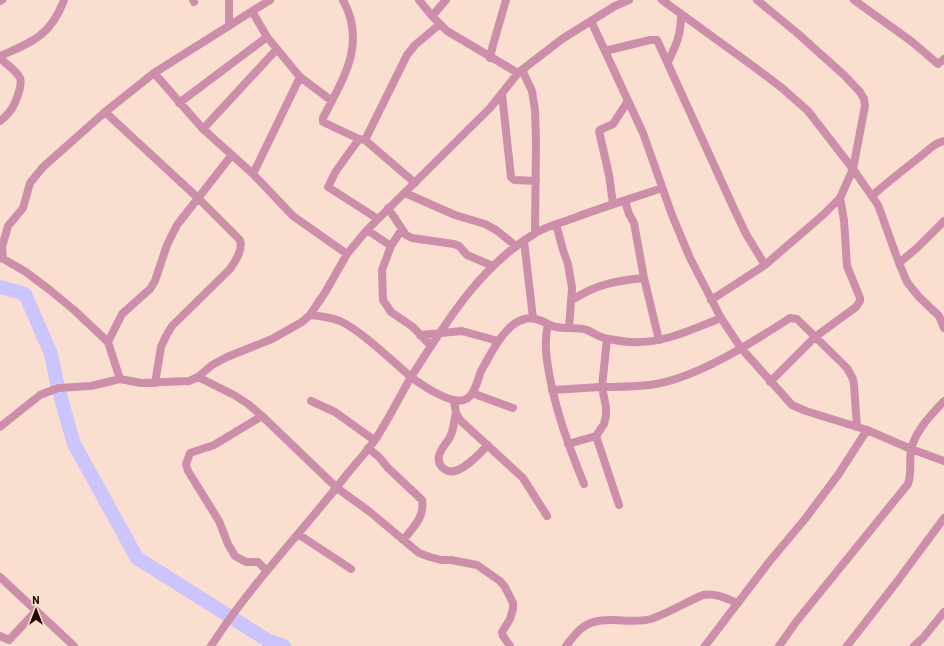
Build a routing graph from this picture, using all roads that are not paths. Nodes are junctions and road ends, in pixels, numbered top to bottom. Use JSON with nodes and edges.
{"nodes":[{"id":1,"x":64,"y":0,"type":"edge"},
{"id":2,"x":229,"y":0,"type":"edge"},
{"id":3,"x":270,"y":0,"type":"edge"},
{"id":4,"x":344,"y":0,"type":"edge"},
{"id":5,"x":419,"y":0,"type":"edge"},
{"id":6,"x":446,"y":0,"type":"edge"},
{"id":7,"x":506,"y":0,"type":"edge"},
{"id":8,"x":629,"y":0,"type":"edge"},
{"id":9,"x":662,"y":0,"type":"edge"},
{"id":10,"x":757,"y":0,"type":"edge"},
{"id":11,"x":854,"y":0,"type":"edge"},
{"id":12,"x":252,"y":11,"type":"junction"},
{"id":13,"x":681,"y":14,"type":"junction"},
{"id":14,"x":432,"y":16,"type":"junction"},
{"id":15,"x":591,"y":21,"type":"junction"},
{"id":16,"x":440,"y":24,"type":"junction"},
{"id":17,"x":229,"y":26,"type":"junction"},
{"id":18,"x":267,"y":37,"type":"junction"},
{"id":19,"x":277,"y":49,"type":"junction"},
{"id":20,"x":605,"y":51,"type":"junction"},
{"id":21,"x":0,"y":57,"type":"edge"},
{"id":22,"x":490,"y":58,"type":"junction"},
{"id":23,"x":668,"y":62,"type":"junction"},
{"id":24,"x":942,"y":64,"type":"edge"},
{"id":25,"x":520,"y":72,"type":"junction"},
{"id":26,"x":154,"y":73,"type":"junction"},
{"id":27,"x":300,"y":77,"type":"junction"},
{"id":28,"x":502,"y":94,"type":"junction"},
{"id":29,"x":332,"y":101,"type":"junction"},
{"id":30,"x":628,"y":101,"type":"junction"},
{"id":31,"x":179,"y":103,"type":"junction"},
{"id":32,"x":105,"y":112,"type":"junction"},
{"id":33,"x":0,"y":121,"type":"edge"},
{"id":34,"x":203,"y":129,"type":"junction"},
{"id":35,"x":362,"y":140,"type":"junction"},
{"id":36,"x":944,"y":142,"type":"edge"},
{"id":37,"x":231,"y":156,"type":"junction"},
{"id":38,"x":853,"y":169,"type":"junction"},
{"id":39,"x":253,"y":174,"type":"junction"},
{"id":40,"x":536,"y":181,"type":"junction"},
{"id":41,"x":415,"y":184,"type":"junction"},
{"id":42,"x":662,"y":188,"type":"junction"},
{"id":43,"x":405,"y":193,"type":"junction"},
{"id":44,"x":872,"y":196,"type":"junction"},
{"id":45,"x":198,"y":198,"type":"junction"},
{"id":46,"x":840,"y":198,"type":"junction"},
{"id":47,"x":625,"y":201,"type":"junction"},
{"id":48,"x":613,"y":204,"type":"junction"},
{"id":49,"x":388,"y":208,"type":"junction"},
{"id":50,"x":378,"y":219,"type":"junction"},
{"id":51,"x":944,"y":221,"type":"edge"},
{"id":52,"x":556,"y":224,"type":"junction"},
{"id":53,"x":402,"y":229,"type":"junction"},
{"id":54,"x":367,"y":230,"type":"junction"},
{"id":55,"x":535,"y":233,"type":"junction"},
{"id":56,"x":524,"y":241,"type":"junction"},
{"id":57,"x":391,"y":246,"type":"junction"},
{"id":58,"x":516,"y":246,"type":"junction"},
{"id":59,"x":347,"y":254,"type":"junction"},
{"id":60,"x":2,"y":258,"type":"edge"},
{"id":61,"x":899,"y":263,"type":"junction"},
{"id":62,"x":765,"y":265,"type":"junction"},
{"id":63,"x":493,"y":266,"type":"junction"},
{"id":64,"x":644,"y":278,"type":"junction"},
{"id":65,"x":572,"y":300,"type":"junction"},
{"id":66,"x":710,"y":300,"type":"junction"},
{"id":67,"x":310,"y":315,"type":"junction"},
{"id":68,"x":534,"y":318,"type":"junction"},
{"id":69,"x":721,"y":318,"type":"junction"},
{"id":70,"x":548,"y":324,"type":"junction"},
{"id":71,"x":569,"y":328,"type":"junction"},
{"id":72,"x":944,"y":328,"type":"edge"},
{"id":73,"x":440,"y":333,"type":"junction"},
{"id":74,"x":420,"y":335,"type":"junction"},
{"id":75,"x":815,"y":337,"type":"junction"},
{"id":76,"x":607,"y":339,"type":"junction"},
{"id":77,"x":658,"y":340,"type":"junction"},
{"id":78,"x":498,"y":341,"type":"junction"},
{"id":79,"x":108,"y":342,"type":"junction"},
{"id":80,"x":431,"y":346,"type":"junction"},
{"id":81,"x":741,"y":348,"type":"junction"},
{"id":82,"x":198,"y":377,"type":"junction"},
{"id":83,"x":411,"y":377,"type":"junction"},
{"id":84,"x":120,"y":378,"type":"junction"},
{"id":85,"x":770,"y":382,"type":"junction"},
{"id":86,"x":155,"y":383,"type":"junction"},
{"id":87,"x":602,"y":387,"type":"junction"},
{"id":88,"x":552,"y":390,"type":"junction"},
{"id":89,"x":472,"y":393,"type":"junction"},
{"id":90,"x":454,"y":401,"type":"junction"},
{"id":91,"x":944,"y":401,"type":"edge"},
{"id":92,"x":312,"y":402,"type":"dead end"},
{"id":93,"x":513,"y":408,"type":"dead end"},
{"id":94,"x":456,"y":412,"type":"junction"},
{"id":95,"x":262,"y":416,"type":"junction"},
{"id":96,"x":0,"y":427,"type":"edge"},
{"id":97,"x":857,"y":427,"type":"junction"},
{"id":98,"x":866,"y":430,"type":"junction"},
{"id":99,"x":596,"y":436,"type":"junction"},
{"id":100,"x":374,"y":440,"type":"junction"},
{"id":101,"x":568,"y":444,"type":"junction"},
{"id":102,"x":488,"y":445,"type":"junction"},
{"id":103,"x":368,"y":448,"type":"junction"},
{"id":104,"x":911,"y":449,"type":"junction"},
{"id":105,"x":944,"y":460,"type":"edge"},
{"id":106,"x":584,"y":484,"type":"dead end"},
{"id":107,"x":337,"y":488,"type":"junction"},
{"id":108,"x":619,"y":505,"type":"dead end"},
{"id":109,"x":547,"y":516,"type":"dead end"},
{"id":110,"x":944,"y":518,"type":"edge"},
{"id":111,"x":298,"y":534,"type":"junction"},
{"id":112,"x":403,"y":540,"type":"junction"},
{"id":113,"x":351,"y":569,"type":"dead end"},
{"id":114,"x":267,"y":571,"type":"junction"},
{"id":115,"x":0,"y":577,"type":"edge"},
{"id":116,"x":737,"y":603,"type":"junction"},
{"id":117,"x":36,"y":611,"type":"junction"},
{"id":118,"x":944,"y":612,"type":"edge"},
{"id":119,"x":0,"y":636,"type":"edge"},
{"id":120,"x":71,"y":645,"type":"edge"},
{"id":121,"x":211,"y":646,"type":"edge"},
{"id":122,"x":510,"y":646,"type":"edge"},
{"id":123,"x":566,"y":646,"type":"edge"},
{"id":124,"x":705,"y":646,"type":"edge"},
{"id":125,"x":779,"y":646,"type":"edge"},
{"id":126,"x":847,"y":646,"type":"edge"},
{"id":127,"x":914,"y":646,"type":"edge"}],
"edges":[{"from":1,"to":21,"type":"street"},
{"from":2,"to":17,"type":"street"},
{"from":3,"to":12,"type":"street"},
{"from":4,"to":29,"type":"street"},
{"from":5,"to":14,"type":"street"},
{"from":6,"to":14,"type":"street"},
{"from":7,"to":22,"type":"street"},
{"from":8,"to":15,"type":"street"},
{"from":9,"to":13,"type":"street"},
{"from":10,"to":38,"type":"street"},
{"from":11,"to":24,"type":"street"},
{"from":12,"to":17,"type":"street"},
{"from":12,"to":18,"type":"street"},
{"from":13,"to":23,"type":"street"},
{"from":13,"to":38,"type":"street"},
{"from":14,"to":16,"type":"street"},
{"from":15,"to":20,"type":"street"},
{"from":15,"to":25,"type":"street"},
{"from":16,"to":22,"type":"street"},
{"from":16,"to":35,"type":"street"},
{"from":17,"to":26,"type":"street"},
{"from":18,"to":19,"type":"street"},
{"from":18,"to":31,"type":"street"},
{"from":19,"to":27,"type":"street"},
{"from":19,"to":34,"type":"street"},
{"from":20,"to":23,"type":"street"},
{"from":20,"to":30,"type":"street"},
{"from":21,"to":33,"type":"street"},
{"from":22,"to":25,"type":"street"},
{"from":23,"to":62,"type":"street"},
{"from":25,"to":28,"type":"street"},
{"from":25,"to":40,"type":"street"},
{"from":26,"to":31,"type":"street"},
{"from":26,"to":32,"type":"street"},
{"from":27,"to":29,"type":"street"},
{"from":27,"to":39,"type":"street"},
{"from":28,"to":40,"type":"street"},
{"from":28,"to":41,"type":"street"},
{"from":29,"to":35,"type":"street"},
{"from":30,"to":42,"type":"street"},
{"from":30,"to":48,"type":"street"},
{"from":31,"to":34,"type":"street"},
{"from":32,"to":45,"type":"street"},
{"from":32,"to":60,"type":"street"},
{"from":34,"to":37,"type":"street"},
{"from":35,"to":41,"type":"street"},
{"from":35,"to":50,"type":"street"},
{"from":36,"to":44,"type":"street"},
{"from":37,"to":39,"type":"street"},
{"from":37,"to":45,"type":"street"},
{"from":38,"to":44,"type":"street"},
{"from":38,"to":46,"type":"street"},
{"from":39,"to":59,"type":"street"},
{"from":40,"to":55,"type":"street"},
{"from":41,"to":43,"type":"street"},
{"from":42,"to":47,"type":"street"},
{"from":42,"to":66,"type":"street"},
{"from":43,"to":49,"type":"street"},
{"from":43,"to":58,"type":"street"},
{"from":44,"to":61,"type":"street"},
{"from":45,"to":79,"type":"street"},
{"from":45,"to":86,"type":"street"},
{"from":46,"to":62,"type":"street"},
{"from":46,"to":75,"type":"street"},
{"from":47,"to":48,"type":"street"},
{"from":47,"to":64,"type":"street"},
{"from":48,"to":52,"type":"street"},
{"from":49,"to":50,"type":"street"},
{"from":49,"to":53,"type":"street"},
{"from":50,"to":54,"type":"street"},
{"from":51,"to":61,"type":"street"},
{"from":52,"to":55,"type":"street"},
{"from":52,"to":65,"type":"street"},
{"from":53,"to":57,"type":"street"},
{"from":53,"to":63,"type":"street"},
{"from":54,"to":57,"type":"street"},
{"from":54,"to":59,"type":"street"},
{"from":55,"to":56,"type":"street"},
{"from":56,"to":58,"type":"street"},
{"from":56,"to":68,"type":"street"},
{"from":57,"to":74,"type":"street"},
{"from":58,"to":63,"type":"street"},
{"from":59,"to":67,"type":"street"},
{"from":60,"to":79,"type":"street"},
{"from":61,"to":72,"type":"street"},
{"from":62,"to":66,"type":"street"},
{"from":63,"to":73,"type":"street"},
{"from":64,"to":65,"type":"street"},
{"from":64,"to":77,"type":"street"},
{"from":65,"to":71,"type":"street"},
{"from":66,"to":69,"type":"street"},
{"from":67,"to":82,"type":"street"},
{"from":67,"to":83,"type":"street"},
{"from":68,"to":70,"type":"street"},
{"from":68,"to":78,"type":"street"},
{"from":69,"to":77,"type":"street"},
{"from":69,"to":81,"type":"street"},
{"from":70,"to":71,"type":"street"},
{"from":70,"to":88,"type":"street"},
{"from":71,"to":76,"type":"street"},
{"from":73,"to":74,"type":"street"},
{"from":73,"to":78,"type":"street"},
{"from":73,"to":80,"type":"street"},
{"from":74,"to":80,"type":"street"},
{"from":75,"to":81,"type":"street"},
{"from":75,"to":85,"type":"street"},
{"from":75,"to":97,"type":"street"},
{"from":76,"to":77,"type":"street"},
{"from":76,"to":87,"type":"street"},
{"from":78,"to":89,"type":"street"},
{"from":79,"to":84,"type":"street"},
{"from":80,"to":83,"type":"street"},
{"from":81,"to":85,"type":"street"},
{"from":81,"to":87,"type":"street"},
{"from":82,"to":86,"type":"street"},
{"from":82,"to":95,"type":"street"},
{"from":83,"to":90,"type":"street"},
{"from":83,"to":100,"type":"street"},
{"from":84,"to":86,"type":"street"},
{"from":84,"to":96,"type":"street"},
{"from":85,"to":97,"type":"street"},
{"from":87,"to":88,"type":"street"},
{"from":87,"to":99,"type":"street"},
{"from":88,"to":101,"type":"street"},
{"from":89,"to":90,"type":"street"},
{"from":89,"to":93,"type":"street"},
{"from":90,"to":94,"type":"street"},
{"from":91,"to":104,"type":"street"},
{"from":92,"to":100,"type":"street"},
{"from":94,"to":102,"type":"street"},
{"from":94,"to":102,"type":"street"},
{"from":95,"to":107,"type":"street"},
{"from":95,"to":114,"type":"street"},
{"from":97,"to":98,"type":"street"},
{"from":98,"to":104,"type":"street"},
{"from":98,"to":116,"type":"street"},
{"from":99,"to":101,"type":"street"},
{"from":99,"to":108,"type":"street"},
{"from":100,"to":103,"type":"street"},
{"from":101,"to":106,"type":"street"},
{"from":102,"to":109,"type":"street"},
{"from":103,"to":107,"type":"street"},
{"from":103,"to":112,"type":"street"},
{"from":104,"to":105,"type":"street"},
{"from":104,"to":125,"type":"street"},
{"from":107,"to":111,"type":"street"},
{"from":107,"to":112,"type":"street"},
{"from":110,"to":126,"type":"street"},
{"from":111,"to":113,"type":"street"},
{"from":111,"to":114,"type":"street"},
{"from":112,"to":122,"type":"street"},
{"from":114,"to":121,"type":"street"},
{"from":115,"to":117,"type":"street"},
{"from":116,"to":123,"type":"street"},
{"from":116,"to":124,"type":"street"},
{"from":117,"to":119,"type":"street"},
{"from":117,"to":120,"type":"street"},
{"from":118,"to":127,"type":"street"}]}
